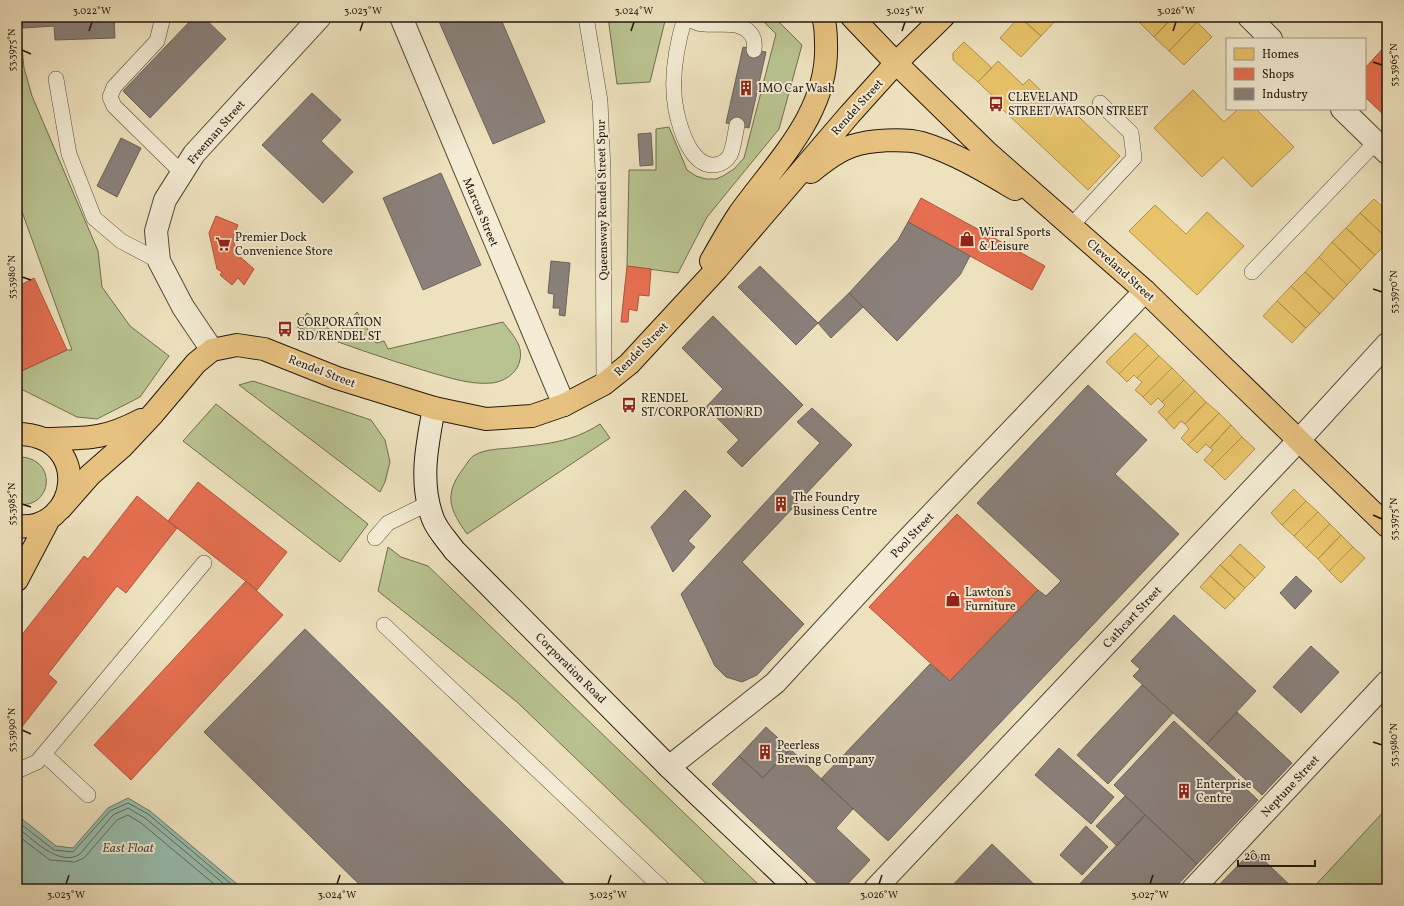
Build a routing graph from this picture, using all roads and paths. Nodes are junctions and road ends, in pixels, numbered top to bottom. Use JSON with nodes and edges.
{"nodes":[{"id":1,"x":163,"y":17,"type":"edge"},
{"id":2,"x":320,"y":17,"type":"edge"},
{"id":3,"x":401,"y":17,"type":"edge"},
{"id":4,"x":586,"y":17,"type":"edge"},
{"id":5,"x":685,"y":17,"type":"edge"},
{"id":6,"x":689,"y":17,"type":"edge"},
{"id":7,"x":823,"y":17,"type":"edge"},
{"id":8,"x":852,"y":17,"type":"edge"},
{"id":9,"x":943,"y":17,"type":"edge"},
{"id":10,"x":1249,"y":17,"type":"edge"},
{"id":11,"x":1270,"y":38,"type":"edge"},
{"id":12,"x":754,"y":50,"type":"dead end"},
{"id":13,"x":896,"y":64,"type":"junction"},
{"id":14,"x":56,"y":78,"type":"dead end"},
{"id":15,"x":1100,"y":103,"type":"dead end"},
{"id":16,"x":1343,"y":110,"type":"edge"},
{"id":17,"x":737,"y":125,"type":"dead end"},
{"id":18,"x":1381,"y":147,"type":"edge"},
{"id":19,"x":182,"y":173,"type":"junction"},
{"id":20,"x":779,"y":198,"type":"junction"},
{"id":21,"x":1063,"y":219,"type":"junction"},
{"id":22,"x":159,"y":261,"type":"junction"},
{"id":23,"x":1252,"y":272,"type":"dead end"},
{"id":24,"x":1145,"y":291,"type":"junction"},
{"id":25,"x":686,"y":303,"type":"junction"},
{"id":26,"x":1387,"y":344,"type":"edge"},
{"id":27,"x":212,"y":350,"type":"junction"},
{"id":28,"x":604,"y":384,"type":"junction"},
{"id":29,"x":564,"y":406,"type":"junction"},
{"id":30,"x":434,"y":408,"type":"junction"},
{"id":31,"x":153,"y":414,"type":"junction"},
{"id":32,"x":27,"y":432,"type":"edge"},
{"id":33,"x":1300,"y":440,"type":"junction"},
{"id":34,"x":429,"y":503,"type":"junction"},
{"id":35,"x":55,"y":513,"type":"junction"},
{"id":36,"x":17,"y":526,"type":"edge"},
{"id":37,"x":1387,"y":526,"type":"edge"},
{"id":38,"x":375,"y":538,"type":"dead end"},
{"id":39,"x":204,"y":563,"type":"dead end"},
{"id":40,"x":17,"y":580,"type":"edge"},
{"id":41,"x":384,"y":625,"type":"dead end"},
{"id":42,"x":1387,"y":682,"type":"edge"},
{"id":43,"x":44,"y":754,"type":"junction"},
{"id":44,"x":668,"y":767,"type":"junction"},
{"id":45,"x":17,"y":771,"type":"edge"},
{"id":46,"x":88,"y":796,"type":"dead end"},
{"id":47,"x":663,"y":889,"type":"edge"},
{"id":48,"x":797,"y":889,"type":"edge"},
{"id":49,"x":875,"y":889,"type":"edge"},
{"id":50,"x":1193,"y":889,"type":"edge"}],
"edges":[{"from":1,"to":19,"type":"lane"},
{"from":2,"to":19,"type":"street","name":"Freeman Street"},
{"from":3,"to":29,"type":"street","name":"Marcus Street"},
{"from":4,"to":28,"type":"lane","name":"Queensway Rendel Street Spur"},
{"from":5,"to":17,"type":"lane"},
{"from":6,"to":12,"type":"lane"},
{"from":7,"to":25,"type":"main road"},
{"from":8,"to":13,"type":"main road","name":"Cleveland Street"},
{"from":9,"to":13,"type":"main road","name":"Rendel Street"},
{"from":10,"to":11,"type":"street"},
{"from":13,"to":20,"type":"main road","name":"Rendel Street"},
{"from":13,"to":21,"type":"main road","name":"Cleveland Street"},
{"from":14,"to":22,"type":"lane"},
{"from":15,"to":21,"type":"lane"},
{"from":16,"to":18,"type":"street"},
{"from":18,"to":23,"type":"lane"},
{"from":19,"to":22,"type":"street","name":"Freeman Street"},
{"from":20,"to":21,"type":"main road"},
{"from":20,"to":25,"type":"main road","name":"Rendel Street"},
{"from":21,"to":24,"type":"main road","name":"Cleveland Street"},
{"from":22,"to":27,"type":"street","name":"Freeman Street"},
{"from":24,"to":33,"type":"main road","name":"Cleveland Street"},
{"from":24,"to":44,"type":"street","name":"Pool Street"},
{"from":25,"to":28,"type":"main road","name":"Rendel Street"},
{"from":26,"to":33,"type":"street","name":"Cathcart Street"},
{"from":27,"to":30,"type":"main road","name":"Rendel Street"},
{"from":27,"to":31,"type":"main road","name":"Rendel Street"},
{"from":28,"to":29,"type":"main road","name":"Rendel Street"},
{"from":29,"to":30,"type":"main road","name":"Rendel Street"},
{"from":30,"to":34,"type":"street","name":"Corporation Road"},
{"from":31,"to":32,"type":"main road","name":"Rendel Street"},
{"from":31,"to":35,"type":"main road","name":"Rendel Street"},
{"from":32,"to":35,"type":"main road"},
{"from":33,"to":37,"type":"main road","name":"Cleveland Street"},
{"from":33,"to":49,"type":"street","name":"Cathcart Street"},
{"from":34,"to":38,"type":"lane"},
{"from":34,"to":44,"type":"street","name":"Corporation Road"},
{"from":35,"to":36,"type":"main road"},
{"from":35,"to":40,"type":"main road"},
{"from":39,"to":43,"type":"lane"},
{"from":41,"to":47,"type":"lane"},
{"from":42,"to":50,"type":"street","name":"Neptune Street"},
{"from":43,"to":45,"type":"lane"},
{"from":43,"to":46,"type":"lane"},
{"from":44,"to":48,"type":"street","name":"Corporation Road"}]}
